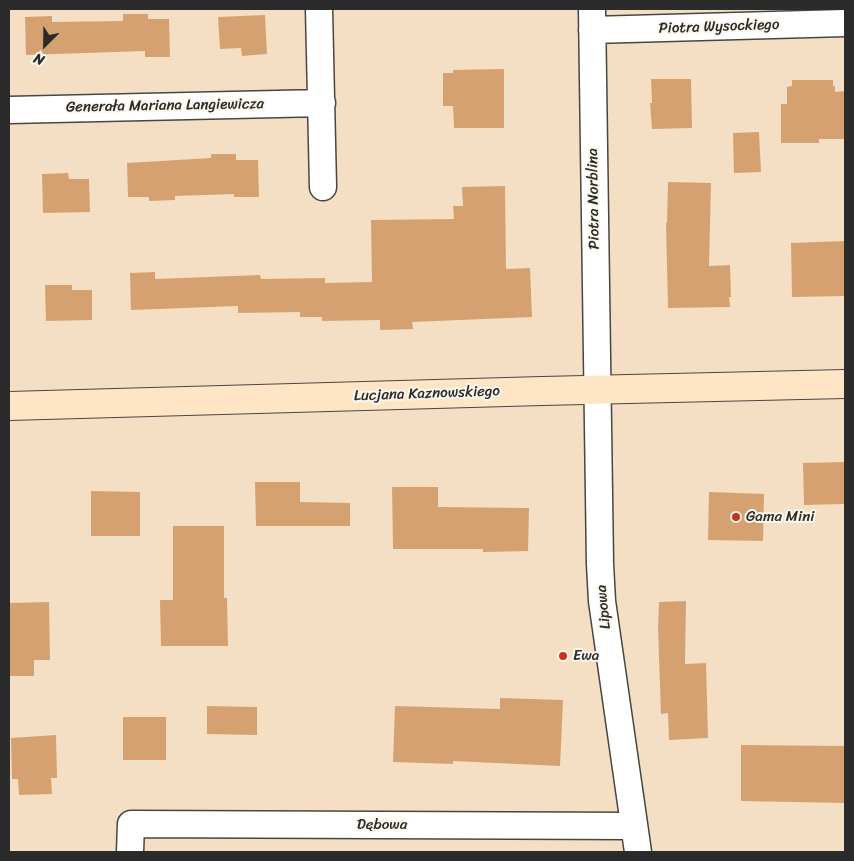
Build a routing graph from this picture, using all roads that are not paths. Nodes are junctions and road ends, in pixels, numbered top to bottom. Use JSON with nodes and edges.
{"nodes":[{"id":1,"x":319,"y":9,"type":"edge"},
{"id":2,"x":592,"y":19,"type":"edge"},
{"id":3,"x":845,"y":23,"type":"edge"},
{"id":4,"x":322,"y":103,"type":"junction"},
{"id":5,"x":9,"y":110,"type":"edge"},
{"id":6,"x":323,"y":187,"type":"dead end"},
{"id":7,"x":845,"y":384,"type":"edge"},
{"id":8,"x":597,"y":390,"type":"junction"},
{"id":9,"x":9,"y":406,"type":"edge"},
{"id":10,"x":634,"y":826,"type":"junction"},
{"id":11,"x":130,"y":852,"type":"edge"},
{"id":12,"x":638,"y":852,"type":"edge"}],
"edges":[{"from":1,"to":4,"type":"street"},
{"from":2,"to":3,"type":"street","name":"Piotra Wysockiego"},
{"from":2,"to":8,"type":"street","name":"Piotra Norblina"},
{"from":4,"to":5,"type":"street","name":"Generała Mariana Langiewicza"},
{"from":4,"to":6,"type":"street"},
{"from":7,"to":8,"type":"street","name":"Lucjana Kaznowskiego"},
{"from":8,"to":9,"type":"street","name":"Lucjana Kaznowskiego"},
{"from":8,"to":10,"type":"street","name":"Lipowa"},
{"from":10,"to":11,"type":"street","name":"Dębowa"},
{"from":10,"to":12,"type":"street","name":"Lipowa"}]}
